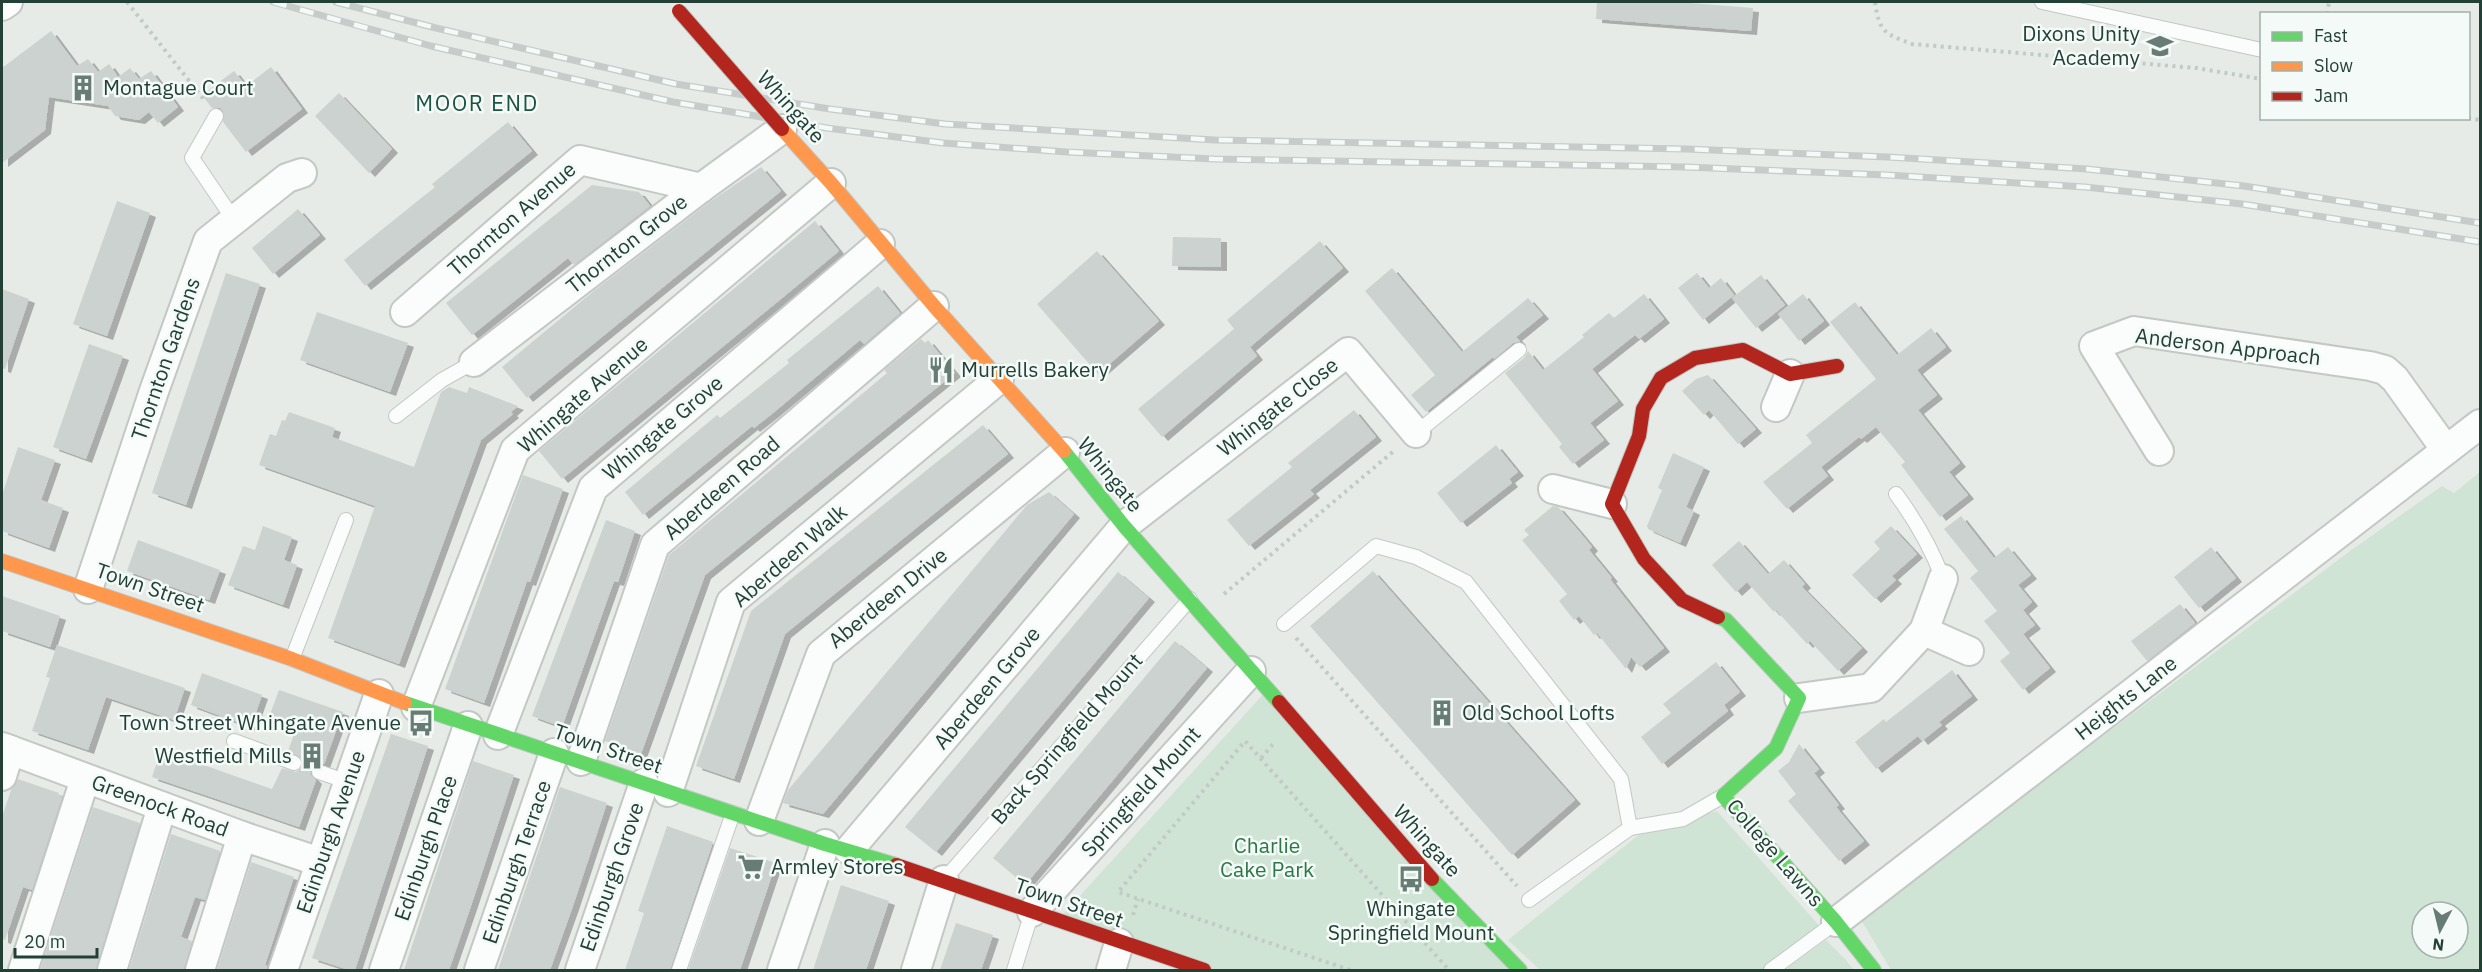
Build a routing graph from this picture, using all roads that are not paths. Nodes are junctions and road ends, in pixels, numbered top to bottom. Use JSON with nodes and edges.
{"nodes":[{"id":1,"x":8,"y":2,"type":"edge"},
{"id":2,"x":2042,"y":2,"type":"edge"},
{"id":3,"x":2,"y":6,"type":"edge"},
{"id":4,"x":675,"y":6,"type":"edge"},
{"id":5,"x":2260,"y":50,"type":"edge"},
{"id":6,"x":216,"y":116,"type":"road end"},
{"id":7,"x":782,"y":129,"type":"junction"},
{"id":8,"x":302,"y":173,"type":"dead end"},
{"id":9,"x":831,"y":183,"type":"junction"},
{"id":10,"x":701,"y":188,"type":"junction"},
{"id":11,"x":234,"y":220,"type":"junction"},
{"id":12,"x":880,"y":244,"type":"junction"},
{"id":13,"x":934,"y":306,"type":"junction"},
{"id":14,"x":405,"y":312,"type":"dead end"},
{"id":15,"x":1519,"y":350,"type":"dead end"},
{"id":16,"x":474,"y":362,"type":"joint"},
{"id":17,"x":1837,"y":366,"type":"dead end"},
{"id":18,"x":1790,"y":374,"type":"junction"},
{"id":19,"x":999,"y":379,"type":"junction"},
{"id":20,"x":1776,"y":407,"type":"dead end"},
{"id":21,"x":396,"y":416,"type":"dead end"},
{"id":22,"x":2481,"y":424,"type":"edge"},
{"id":23,"x":1416,"y":433,"type":"joint"},
{"id":24,"x":2446,"y":450,"type":"junction"},
{"id":25,"x":2159,"y":451,"type":"dead end"},
{"id":26,"x":1065,"y":452,"type":"junction"},
{"id":27,"x":1552,"y":489,"type":"dead end"},
{"id":28,"x":1896,"y":494,"type":"dead end"},
{"id":29,"x":1612,"y":504,"type":"junction"},
{"id":30,"x":346,"y":520,"type":"dead end"},
{"id":31,"x":1124,"y":526,"type":"junction"},
{"id":32,"x":2,"y":561,"type":"edge"},
{"id":33,"x":1943,"y":579,"type":"joint"},
{"id":34,"x":88,"y":589,"type":"junction"},
{"id":35,"x":1190,"y":599,"type":"junction"},
{"id":36,"x":1284,"y":624,"type":"road end"},
{"id":37,"x":1924,"y":631,"type":"junction"},
{"id":38,"x":1969,"y":651,"type":"dead end"},
{"id":39,"x":292,"y":659,"type":"junction"},
{"id":40,"x":1251,"y":671,"type":"junction"},
{"id":41,"x":379,"y":694,"type":"junction"},
{"id":42,"x":1799,"y":698,"type":"junction"},
{"id":43,"x":416,"y":707,"type":"junction"},
{"id":44,"x":468,"y":726,"type":"junction"},
{"id":45,"x":498,"y":735,"type":"junction"},
{"id":46,"x":234,"y":741,"type":"dead end"},
{"id":47,"x":554,"y":753,"type":"junction"},
{"id":48,"x":4,"y":758,"type":"edge"},
{"id":49,"x":581,"y":761,"type":"junction"},
{"id":50,"x":294,"y":762,"type":"dead end"},
{"id":51,"x":319,"y":772,"type":"dead end"},
{"id":52,"x":85,"y":779,"type":"junction"},
{"id":53,"x":348,"y":782,"type":"junction"},
{"id":54,"x":656,"y":788,"type":"junction"},
{"id":55,"x":1723,"y":796,"type":"junction"},
{"id":56,"x":162,"y":807,"type":"junction"},
{"id":57,"x":746,"y":817,"type":"junction"},
{"id":58,"x":1629,"y":828,"type":"junction"},
{"id":59,"x":242,"y":837,"type":"junction"},
{"id":60,"x":837,"y":847,"type":"junction"},
{"id":61,"x":320,"y":862,"type":"junction"},
{"id":62,"x":944,"y":880,"type":"junction"},
{"id":63,"x":1529,"y":900,"type":"road end"},
{"id":64,"x":1032,"y":912,"type":"junction"},
{"id":65,"x":1836,"y":922,"type":"junction"},
{"id":66,"x":1119,"y":943,"type":"junction"},
{"id":67,"x":23,"y":970,"type":"edge"},
{"id":68,"x":112,"y":970,"type":"edge"},
{"id":69,"x":200,"y":970,"type":"edge"},
{"id":70,"x":283,"y":970,"type":"edge"},
{"id":71,"x":384,"y":970,"type":"edge"},
{"id":72,"x":479,"y":970,"type":"edge"},
{"id":73,"x":580,"y":970,"type":"edge"},
{"id":74,"x":679,"y":970,"type":"edge"},
{"id":75,"x":783,"y":970,"type":"edge"},
{"id":76,"x":916,"y":970,"type":"edge"},
{"id":77,"x":1014,"y":970,"type":"edge"},
{"id":78,"x":1111,"y":970,"type":"edge"},
{"id":79,"x":1204,"y":970,"type":"edge"},
{"id":80,"x":1520,"y":970,"type":"edge"},
{"id":81,"x":1771,"y":970,"type":"edge"},
{"id":82,"x":1874,"y":970,"type":"edge"}],
"edges":[{"from":1,"to":3,"type":"street"},
{"from":2,"to":5,"type":"lane"},
{"from":4,"to":7,"type":"street","name":"Whingate","bridge":true},
{"from":6,"to":11,"type":"lane"},
{"from":7,"to":9,"type":"street","name":"Whingate"},
{"from":7,"to":10,"type":"street","name":"Thornton Grove"},
{"from":8,"to":11,"type":"street","name":"Thornton Gardens"},
{"from":9,"to":12,"type":"street","name":"Whingate"},
{"from":9,"to":43,"type":"street","name":"Whingate Avenue"},
{"from":10,"to":14,"type":"street","name":"Thornton Avenue"},
{"from":10,"to":16,"type":"street","name":"Thornton Grove"},
{"from":11,"to":34,"type":"street","name":"Thornton Gardens"},
{"from":12,"to":13,"type":"street","name":"Whingate"},
{"from":12,"to":45,"type":"street","name":"Whingate Grove"},
{"from":13,"to":19,"type":"street","name":"Whingate"},
{"from":13,"to":49,"type":"street","name":"Aberdeen Road"},
{"from":15,"to":23,"type":"lane"},
{"from":16,"to":21,"type":"lane"},
{"from":17,"to":18,"type":"street"},
{"from":18,"to":20,"type":"street"},
{"from":18,"to":29,"type":"street"},
{"from":19,"to":26,"type":"street","name":"Whingate"},
{"from":19,"to":54,"type":"street","name":"Aberdeen Walk"},
{"from":22,"to":24,"type":"street","name":"Heights Lane"},
{"from":23,"to":31,"type":"street","name":"Whingate Close"},
{"from":24,"to":25,"type":"street","name":"Anderson Approach"},
{"from":24,"to":65,"type":"street","name":"Heights Lane"},
{"from":26,"to":31,"type":"street","name":"Whingate"},
{"from":26,"to":57,"type":"street","name":"Aberdeen Drive"},
{"from":27,"to":29,"type":"street"},
{"from":28,"to":33,"type":"lane"},
{"from":29,"to":42,"type":"street"},
{"from":30,"to":39,"type":"lane"},
{"from":31,"to":35,"type":"street","name":"Whingate"},
{"from":31,"to":60,"type":"street","name":"Aberdeen Grove"},
{"from":32,"to":34,"type":"street","name":"Town Street"},
{"from":33,"to":37,"type":"street"},
{"from":34,"to":39,"type":"street","name":"Town Street"},
{"from":35,"to":40,"type":"street","name":"Whingate"},
{"from":35,"to":62,"type":"lane","name":"Back Springfield Mount"},
{"from":36,"to":58,"type":"lane"},
{"from":37,"to":38,"type":"street"},
{"from":37,"to":42,"type":"street"},
{"from":39,"to":41,"type":"street","name":"Town Street"},
{"from":40,"to":64,"type":"street","name":"Springfield Mount"},
{"from":40,"to":80,"type":"street","name":"Whingate"},
{"from":41,"to":43,"type":"street","name":"Town Street"},
{"from":41,"to":53,"type":"street","name":"Edinburgh Avenue"},
{"from":42,"to":55,"type":"street","name":"College Lawns"},
{"from":43,"to":44,"type":"street","name":"Town Street"},
{"from":44,"to":45,"type":"street","name":"Town Street"},
{"from":44,"to":71,"type":"street","name":"Edinburgh Place"},
{"from":45,"to":47,"type":"street","name":"Town Street"},
{"from":46,"to":50,"type":"lane"},
{"from":47,"to":49,"type":"street","name":"Town Street"},
{"from":47,"to":72,"type":"street","name":"Edinburgh Terrace"},
{"from":48,"to":52,"type":"street","name":"Greenock Road"},
{"from":49,"to":54,"type":"street","name":"Town Street"},
{"from":51,"to":53,"type":"lane"},
{"from":52,"to":56,"type":"street","name":"Greenock Road"},
{"from":52,"to":67,"type":"street"},
{"from":53,"to":61,"type":"street","name":"Edinburgh Avenue"},
{"from":54,"to":57,"type":"street","name":"Town Street"},
{"from":54,"to":73,"type":"street","name":"Edinburgh Grove"},
{"from":55,"to":58,"type":"lane"},
{"from":55,"to":65,"type":"street","name":"College Lawns"},
{"from":56,"to":59,"type":"street","name":"Greenock Road"},
{"from":56,"to":68,"type":"street"},
{"from":57,"to":60,"type":"street","name":"Town Street"},
{"from":57,"to":74,"type":"lane"},
{"from":58,"to":63,"type":"lane"},
{"from":59,"to":61,"type":"street","name":"Greenock Road"},
{"from":59,"to":69,"type":"street"},
{"from":60,"to":62,"type":"street","name":"Town Street"},
{"from":60,"to":75,"type":"street"},
{"from":61,"to":70,"type":"street","name":"Edinburgh Avenue"},
{"from":62,"to":64,"type":"street","name":"Town Street"},
{"from":62,"to":76,"type":"street"},
{"from":64,"to":66,"type":"street","name":"Town Street"},
{"from":64,"to":77,"type":"lane"},
{"from":65,"to":81,"type":"lane","name":"Heights Lane"},
{"from":65,"to":82,"type":"street","name":"College Lawns"},
{"from":66,"to":78,"type":"street"},
{"from":66,"to":79,"type":"street","name":"Town Street"}]}
